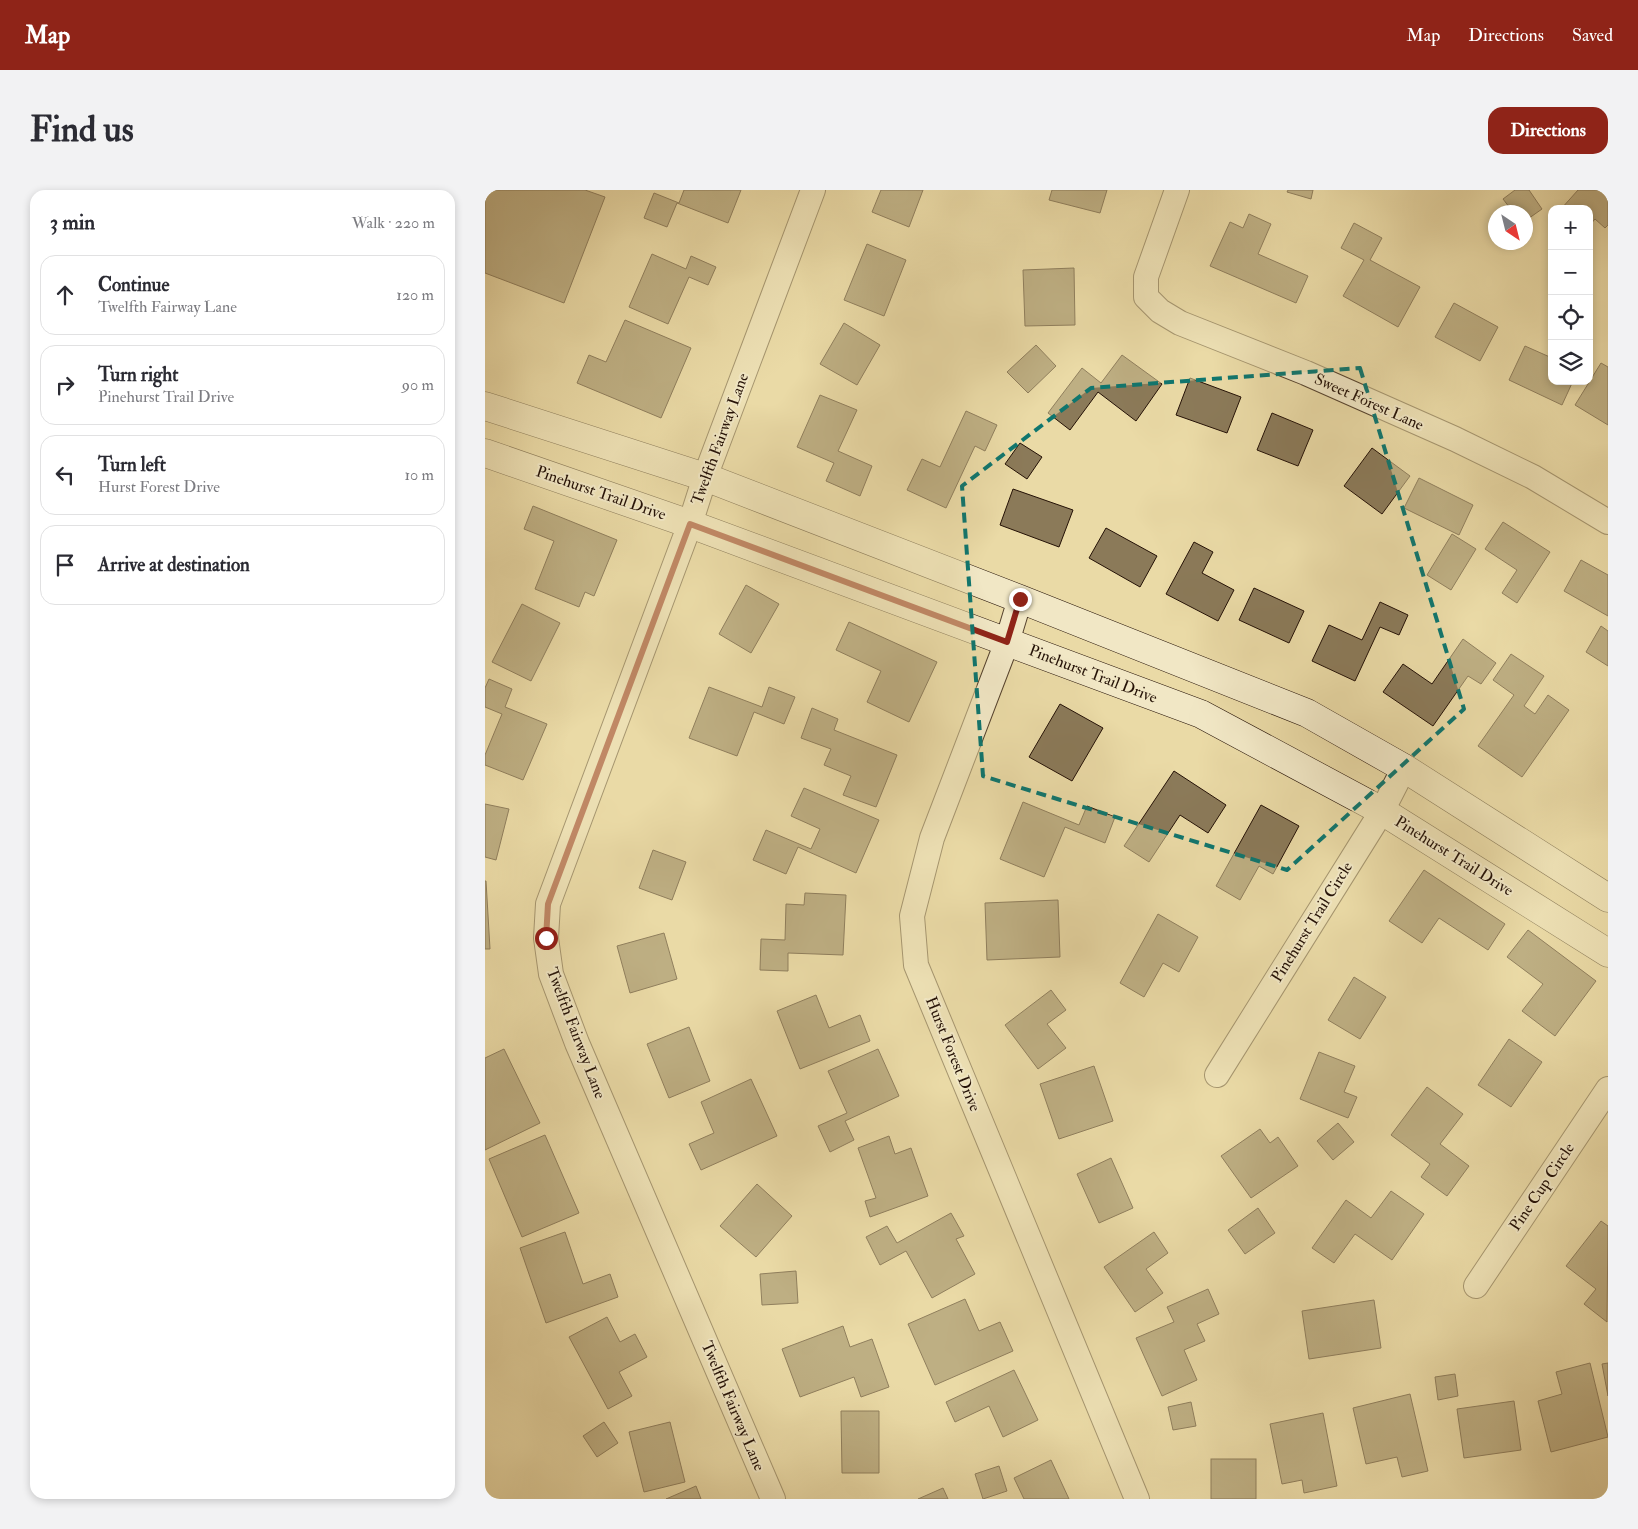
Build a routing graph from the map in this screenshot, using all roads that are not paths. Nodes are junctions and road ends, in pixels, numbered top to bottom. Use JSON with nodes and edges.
{"nodes":[{"id":1,"x":813,"y":190,"type":"edge"},
{"id":2,"x":1177,"y":190,"type":"edge"},
{"id":3,"x":485,"y":406,"type":"edge"},
{"id":4,"x":485,"y":454,"type":"edge"},
{"id":5,"x":705,"y":478,"type":"junction"},
{"id":6,"x":1608,"y":522,"type":"edge"},
{"id":7,"x":690,"y":524,"type":"junction"},
{"id":8,"x":1020,"y":599,"type":"junction"},
{"id":9,"x":1007,"y":642,"type":"junction"},
{"id":10,"x":1404,"y":768,"type":"junction"},
{"id":11,"x":1381,"y":811,"type":"junction"},
{"id":12,"x":1608,"y":898,"type":"edge"},
{"id":13,"x":1608,"y":953,"type":"edge"},
{"id":14,"x":1217,"y":1075,"type":"dead end"},
{"id":15,"x":1608,"y":1089,"type":"edge"},
{"id":16,"x":1477,"y":1286,"type":"dead end"},
{"id":17,"x":773,"y":1499,"type":"edge"},
{"id":18,"x":1137,"y":1499,"type":"edge"}],
"edges":[{"from":1,"to":5,"type":"street","name":"Twelfth Fairway Lane"},
{"from":2,"to":6,"type":"street","name":"Sweet Forest Lane"},
{"from":3,"to":5,"type":"street"},
{"from":4,"to":7,"type":"street","name":"Pinehurst Trail Drive"},
{"from":5,"to":7,"type":"street","name":"Twelfth Fairway Lane"},
{"from":5,"to":8,"type":"street"},
{"from":7,"to":9,"type":"street","name":"Pinehurst Trail Drive"},
{"from":7,"to":17,"type":"street","name":"Twelfth Fairway Lane"},
{"from":8,"to":9,"type":"street","name":"Hurst Forest Drive"},
{"from":8,"to":10,"type":"street"},
{"from":9,"to":11,"type":"street","name":"Pinehurst Trail Drive"},
{"from":9,"to":18,"type":"street","name":"Hurst Forest Drive"},
{"from":10,"to":11,"type":"street","name":"Pinehurst Trail Circle"},
{"from":10,"to":12,"type":"street"},
{"from":11,"to":13,"type":"street","name":"Pinehurst Trail Drive"},
{"from":11,"to":14,"type":"street","name":"Pinehurst Trail Circle"},
{"from":15,"to":16,"type":"street","name":"Pine Cup Circle"}]}
